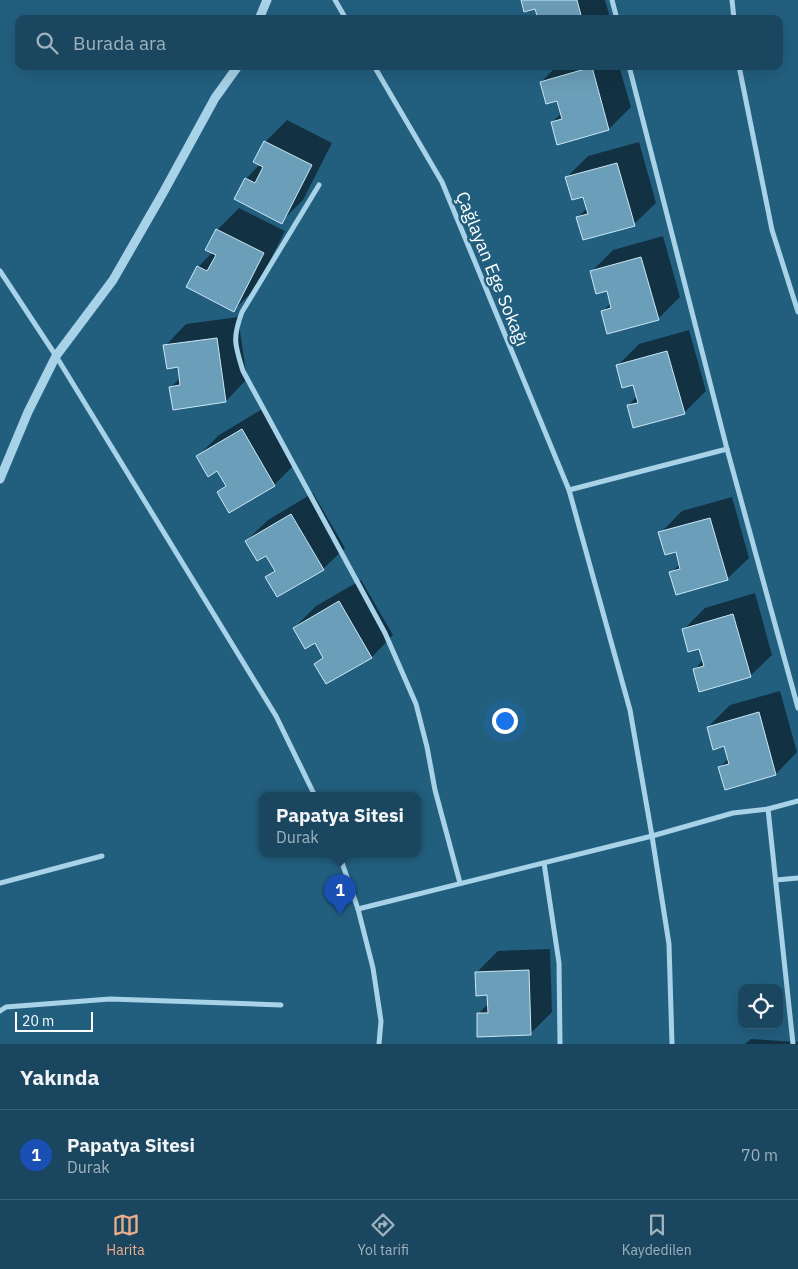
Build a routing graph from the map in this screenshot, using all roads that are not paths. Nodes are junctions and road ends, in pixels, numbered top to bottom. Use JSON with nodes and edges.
{"nodes":[{"id":1,"x":268,"y":0,"type":"edge"},
{"id":2,"x":335,"y":0,"type":"edge"},
{"id":3,"x":612,"y":0,"type":"edge"},
{"id":4,"x":732,"y":0,"type":"edge"},
{"id":5,"x":261,"y":15,"type":"edge"},
{"id":6,"x":344,"y":15,"type":"edge"},
{"id":7,"x":616,"y":15,"type":"edge"},
{"id":8,"x":734,"y":15,"type":"edge"},
{"id":9,"x":235,"y":70,"type":"edge"},
{"id":10,"x":376,"y":70,"type":"edge"},
{"id":11,"x":630,"y":70,"type":"edge"},
{"id":12,"x":740,"y":70,"type":"edge"},
{"id":13,"x":319,"y":184,"type":"dead end"},
{"id":14,"x":0,"y":271,"type":"edge"},
{"id":15,"x":798,"y":312,"type":"edge"},
{"id":16,"x":56,"y":356,"type":"junction"},
{"id":17,"x":727,"y":449,"type":"junction"},
{"id":18,"x":0,"y":479,"type":"edge"},
{"id":19,"x":569,"y":490,"type":"junction"},
{"id":20,"x":798,"y":708,"type":"edge"},
{"id":21,"x":313,"y":792,"type":"edge"},
{"id":22,"x":798,"y":800,"type":"edge"},
{"id":23,"x":768,"y":809,"type":"junction"},
{"id":24,"x":652,"y":836,"type":"junction"},
{"id":25,"x":102,"y":856,"type":"dead end"},
{"id":26,"x":341,"y":857,"type":"edge"},
{"id":27,"x":544,"y":862,"type":"junction"},
{"id":28,"x":798,"y":878,"type":"edge"},
{"id":29,"x":776,"y":880,"type":"junction"},
{"id":30,"x":0,"y":883,"type":"edge"},
{"id":31,"x":460,"y":884,"type":"junction"},
{"id":32,"x":358,"y":909,"type":"junction"},
{"id":33,"x":281,"y":1005,"type":"dead end"},
{"id":34,"x":0,"y":1011,"type":"edge"},
{"id":35,"x":379,"y":1044,"type":"edge"},
{"id":36,"x":560,"y":1044,"type":"edge"},
{"id":37,"x":672,"y":1044,"type":"edge"},
{"id":38,"x":793,"y":1044,"type":"edge"}],
"edges":[{"from":1,"to":5,"type":"street"},
{"from":2,"to":6,"type":"street"},
{"from":3,"to":7,"type":"street"},
{"from":4,"to":8,"type":"street"},
{"from":9,"to":16,"type":"street"},
{"from":10,"to":19,"type":"street","name":"Çağlayan Ege Sokağı"},
{"from":11,"to":17,"type":"street"},
{"from":12,"to":15,"type":"street"},
{"from":13,"to":31,"type":"street"},
{"from":14,"to":16,"type":"street"},
{"from":16,"to":18,"type":"street"},
{"from":16,"to":21,"type":"street"},
{"from":17,"to":19,"type":"street"},
{"from":17,"to":20,"type":"street"},
{"from":19,"to":24,"type":"street","name":"Çağlayan Ege Sokağı"},
{"from":22,"to":23,"type":"street"},
{"from":23,"to":24,"type":"street"},
{"from":23,"to":29,"type":"street"},
{"from":24,"to":27,"type":"street"},
{"from":24,"to":37,"type":"street","name":"Çağlayan Ege Sokağı"},
{"from":25,"to":30,"type":"street"},
{"from":26,"to":32,"type":"street"},
{"from":27,"to":31,"type":"street"},
{"from":27,"to":36,"type":"street"},
{"from":28,"to":29,"type":"street"},
{"from":29,"to":38,"type":"street"},
{"from":31,"to":32,"type":"street"},
{"from":32,"to":35,"type":"street"},
{"from":33,"to":34,"type":"street"}]}
